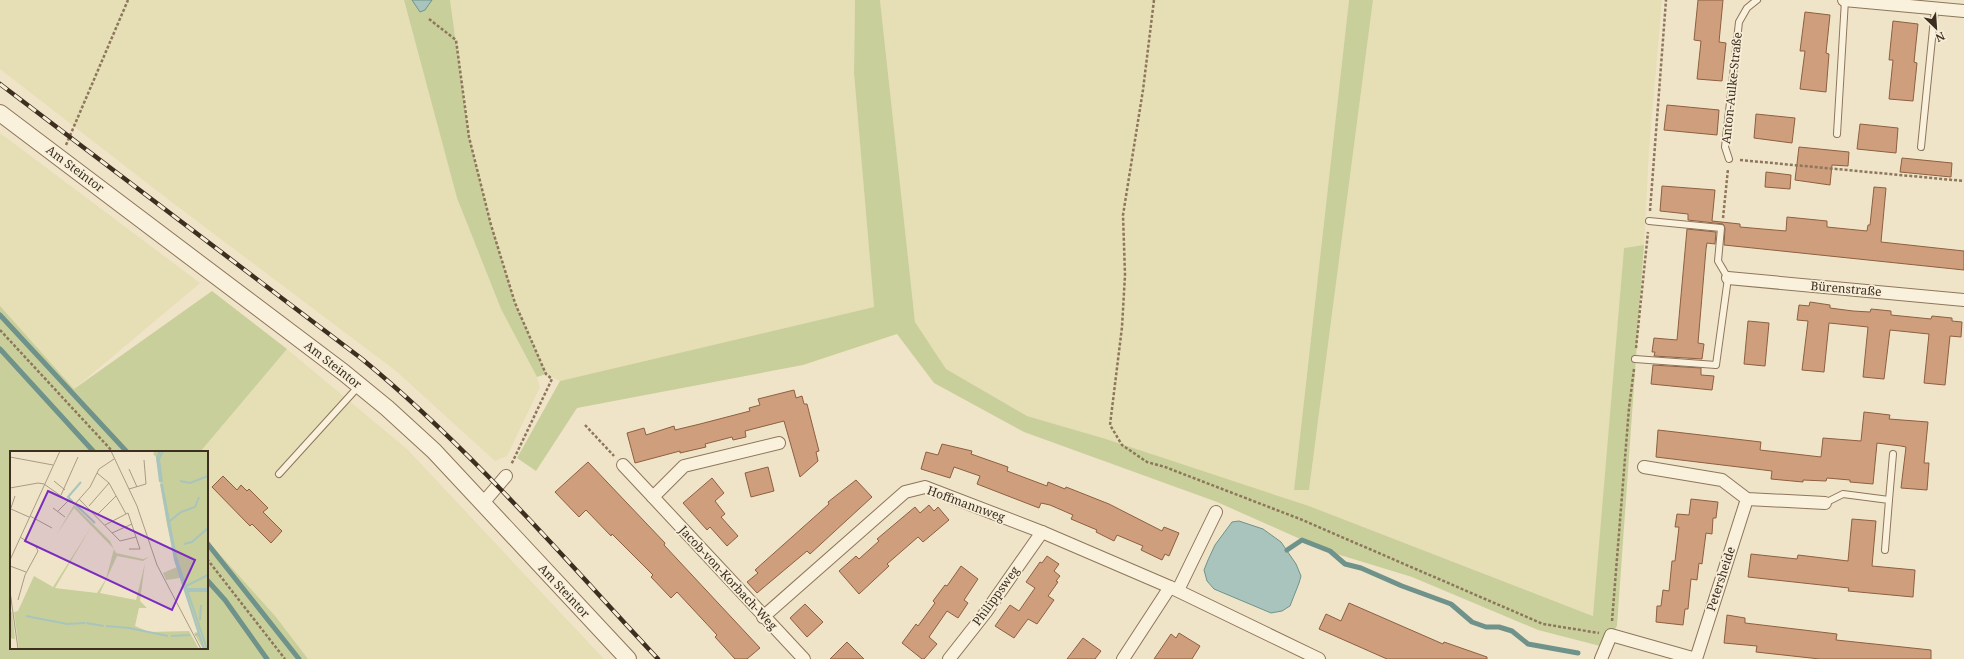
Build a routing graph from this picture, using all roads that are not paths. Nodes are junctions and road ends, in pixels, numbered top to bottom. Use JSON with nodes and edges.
{"nodes":[{"id":1,"x":1757,"y":0,"type":"edge"},
{"id":2,"x":1845,"y":0,"type":"edge"},
{"id":3,"x":1935,"y":9,"type":"junction"},
{"id":4,"x":1964,"y":11,"type":"edge"},
{"id":5,"x":0,"y":113,"type":"edge"},
{"id":6,"x":1837,"y":134,"type":"dead end"},
{"id":7,"x":1922,"y":147,"type":"dead end"},
{"id":8,"x":1729,"y":159,"type":"road end"},
{"id":9,"x":1649,"y":221,"type":"road end"},
{"id":10,"x":1728,"y":278,"type":"junction"},
{"id":11,"x":1964,"y":300,"type":"edge"},
{"id":12,"x":1635,"y":359,"type":"road end"},
{"id":13,"x":360,"y":385,"type":"junction"},
{"id":14,"x":779,"y":443,"type":"dead end"},
{"id":15,"x":1893,"y":454,"type":"dead end"},
{"id":16,"x":623,"y":465,"type":"road end"},
{"id":17,"x":1644,"y":467,"type":"dead end"},
{"id":18,"x":280,"y":474,"type":"dead end"},
{"id":19,"x":506,"y":476,"type":"road end"},
{"id":20,"x":653,"y":497,"type":"junction"},
{"id":21,"x":1747,"y":499,"type":"junction"},
{"id":22,"x":1889,"y":500,"type":"junction"},
{"id":23,"x":482,"y":503,"type":"junction"},
{"id":24,"x":1825,"y":503,"type":"joint"},
{"id":25,"x":1216,"y":512,"type":"dead end"},
{"id":26,"x":1042,"y":532,"type":"junction"},
{"id":27,"x":1885,"y":550,"type":"dead end"},
{"id":28,"x":1174,"y":589,"type":"junction"},
{"id":29,"x":763,"y":617,"type":"junction"},
{"id":30,"x":1301,"y":655,"type":"edge"},
{"id":31,"x":628,"y":659,"type":"edge"},
{"id":32,"x":804,"y":659,"type":"edge"},
{"id":33,"x":949,"y":659,"type":"edge"},
{"id":34,"x":1123,"y":659,"type":"edge"},
{"id":35,"x":1319,"y":659,"type":"edge"},
{"id":36,"x":1601,"y":659,"type":"edge"},
{"id":37,"x":1696,"y":659,"type":"edge"}],
"edges":[{"from":1,"to":8,"type":"lane","name":"Anton-Aulke-Straße"},
{"from":2,"to":3,"type":"street"},
{"from":2,"to":6,"type":"lane"},
{"from":3,"to":4,"type":"street"},
{"from":3,"to":7,"type":"lane"},
{"from":5,"to":13,"type":"street","name":"Am Steintor"},
{"from":9,"to":10,"type":"lane"},
{"from":10,"to":11,"type":"street","name":"Bürenstraße"},
{"from":10,"to":12,"type":"lane"},
{"from":13,"to":18,"type":"lane"},
{"from":13,"to":23,"type":"street","name":"Am Steintor"},
{"from":14,"to":20,"type":"street"},
{"from":15,"to":22,"type":"lane"},
{"from":16,"to":20,"type":"street","name":"Jacob-von-Korbach-Weg"},
{"from":17,"to":21,"type":"street"},
{"from":19,"to":23,"type":"street"},
{"from":20,"to":29,"type":"street","name":"Jacob-von-Korbach-Weg"},
{"from":21,"to":24,"type":"street"},
{"from":21,"to":37,"type":"street","name":"Petersheide"},
{"from":22,"to":24,"type":"lane"},
{"from":22,"to":27,"type":"lane"},
{"from":23,"to":31,"type":"street","name":"Am Steintor"},
{"from":25,"to":28,"type":"street"},
{"from":26,"to":28,"type":"street","name":"Hoffmannweg"},
{"from":26,"to":29,"type":"street","name":"Hoffmannweg"},
{"from":26,"to":33,"type":"street","name":"Philippsweg"},
{"from":28,"to":30,"type":"street","name":"Hoffmannweg"},
{"from":28,"to":34,"type":"street"},
{"from":29,"to":32,"type":"street","name":"Jacob-von-Korbach-Weg"},
{"from":30,"to":35,"type":"street","name":"Hoffmannweg"},
{"from":36,"to":37,"type":"street","name":"Petersheide"}]}
